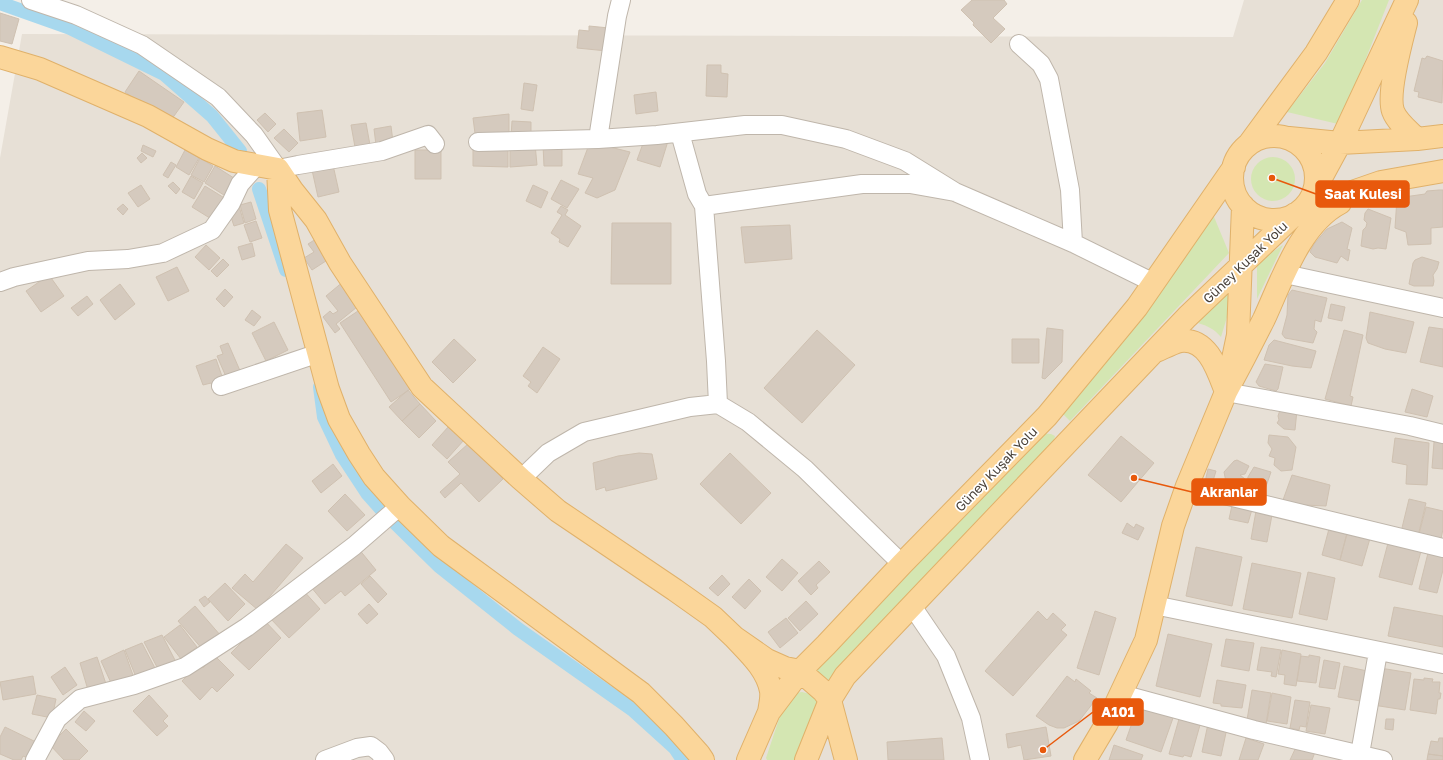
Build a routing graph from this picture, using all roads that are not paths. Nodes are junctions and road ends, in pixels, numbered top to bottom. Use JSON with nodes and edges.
{"nodes":[{"id":1,"x":31,"y":0,"type":"edge"},
{"id":2,"x":621,"y":0,"type":"edge"},
{"id":3,"x":1348,"y":0,"type":"edge"},
{"id":4,"x":1407,"y":0,"type":"edge"},
{"id":5,"x":1411,"y":0,"type":"edge"},
{"id":6,"x":1019,"y":44,"type":"dead end"},
{"id":7,"x":0,"y":57,"type":"edge"},
{"id":8,"x":680,"y":133,"type":"junction"},
{"id":9,"x":1443,"y":136,"type":"edge"},
{"id":10,"x":1288,"y":138,"type":"junction"},
{"id":11,"x":598,"y":139,"type":"junction"},
{"id":12,"x":1417,"y":139,"type":"junction"},
{"id":13,"x":478,"y":142,"type":"dead end"},
{"id":14,"x":1340,"y":143,"type":"junction"},
{"id":15,"x":435,"y":144,"type":"dead end"},
{"id":16,"x":1249,"y":144,"type":"junction"},
{"id":17,"x":257,"y":165,"type":"junction"},
{"id":18,"x":1234,"y":167,"type":"junction"},
{"id":19,"x":278,"y":169,"type":"junction"},
{"id":20,"x":1443,"y":171,"type":"edge"},
{"id":21,"x":1381,"y":182,"type":"junction"},
{"id":22,"x":955,"y":192,"type":"junction"},
{"id":23,"x":1313,"y":194,"type":"junction"},
{"id":24,"x":704,"y":206,"type":"junction"},
{"id":25,"x":1243,"y":206,"type":"junction"},
{"id":26,"x":1295,"y":214,"type":"junction"},
{"id":27,"x":1073,"y":243,"type":"junction"},
{"id":28,"x":1241,"y":265,"type":"junction"},
{"id":29,"x":1285,"y":274,"type":"junction"},
{"id":30,"x":0,"y":282,"type":"edge"},
{"id":31,"x":1154,"y":283,"type":"junction"},
{"id":32,"x":1443,"y":308,"type":"edge"},
{"id":33,"x":1153,"y":352,"type":"junction"},
{"id":34,"x":318,"y":353,"type":"junction"},
{"id":35,"x":221,"y":386,"type":"dead end"},
{"id":36,"x":1226,"y":392,"type":"junction"},
{"id":37,"x":718,"y":404,"type":"junction"},
{"id":38,"x":1047,"y":416,"type":"junction"},
{"id":39,"x":1443,"y":434,"type":"edge"},
{"id":40,"x":1070,"y":440,"type":"junction"},
{"id":41,"x":521,"y":479,"type":"junction"},
{"id":42,"x":1187,"y":486,"type":"junction"},
{"id":43,"x":397,"y":508,"type":"junction"},
{"id":44,"x":1443,"y":548,"type":"edge"},
{"id":45,"x":902,"y":564,"type":"junction"},
{"id":46,"x":1154,"y":605,"type":"junction"},
{"id":47,"x":912,"y":606,"type":"junction"},
{"id":48,"x":734,"y":637,"type":"junction"},
{"id":49,"x":1378,"y":652,"type":"junction"},
{"id":50,"x":1443,"y":664,"type":"edge"},
{"id":51,"x":800,"y":671,"type":"junction"},
{"id":52,"x":1121,"y":694,"type":"junction"},
{"id":53,"x":830,"y":700,"type":"junction"},
{"id":54,"x":769,"y":712,"type":"junction"},
{"id":55,"x":1360,"y":754,"type":"junction"},
{"id":56,"x":35,"y":760,"type":"edge"},
{"id":57,"x":325,"y":760,"type":"edge"},
{"id":58,"x":385,"y":760,"type":"edge"},
{"id":59,"x":703,"y":760,"type":"edge"},
{"id":60,"x":748,"y":760,"type":"edge"},
{"id":61,"x":806,"y":760,"type":"edge"},
{"id":62,"x":846,"y":760,"type":"edge"},
{"id":63,"x":980,"y":760,"type":"edge"},
{"id":64,"x":1085,"y":760,"type":"edge"},
{"id":65,"x":1383,"y":760,"type":"edge"}],
"edges":[{"from":1,"to":19,"type":"street"},
{"from":2,"to":11,"type":"street"},
{"from":3,"to":16,"type":"main road"},
{"from":4,"to":14,"type":"main road"},
{"from":5,"to":12,"type":"main road"},
{"from":6,"to":27,"type":"street"},
{"from":7,"to":17,"type":"main road"},
{"from":8,"to":11,"type":"street"},
{"from":8,"to":22,"type":"street"},
{"from":8,"to":24,"type":"street"},
{"from":9,"to":12,"type":"main road"},
{"from":10,"to":14,"type":"main road"},
{"from":10,"to":16,"type":"main road"},
{"from":10,"to":23,"type":"main road"},
{"from":11,"to":13,"type":"street"},
{"from":12,"to":14,"type":"main road"},
{"from":14,"to":23,"type":"main road"},
{"from":15,"to":19,"type":"street"},
{"from":16,"to":18,"type":"main road"},
{"from":17,"to":19,"type":"main road"},
{"from":17,"to":30,"type":"street"},
{"from":18,"to":25,"type":"main road"},
{"from":18,"to":31,"type":"main road","name":"Güney Kuşak Yolu"},
{"from":19,"to":34,"type":"main road"},
{"from":19,"to":41,"type":"main road"},
{"from":20,"to":21,"type":"main road"},
{"from":21,"to":26,"type":"main road"},
{"from":21,"to":29,"type":"main road"},
{"from":22,"to":24,"type":"street"},
{"from":22,"to":27,"type":"street"},
{"from":23,"to":26,"type":"main road"},
{"from":24,"to":37,"type":"street"},
{"from":25,"to":26,"type":"main road"},
{"from":25,"to":28,"type":"main road"},
{"from":26,"to":28,"type":"main road","name":"Güney Kuşak Yolu"},
{"from":27,"to":31,"type":"street"},
{"from":28,"to":33,"type":"main road","name":"Güney Kuşak Yolu"},
{"from":28,"to":36,"type":"main road"},
{"from":29,"to":32,"type":"street"},
{"from":29,"to":36,"type":"main road"},
{"from":31,"to":38,"type":"main road","name":"Güney Kuşak Yolu"},
{"from":33,"to":36,"type":"main road"},
{"from":33,"to":40,"type":"main road","name":"Güney Kuşak Yolu"},
{"from":34,"to":35,"type":"street"},
{"from":34,"to":43,"type":"main road"},
{"from":36,"to":39,"type":"street"},
{"from":36,"to":42,"type":"main road"},
{"from":37,"to":41,"type":"street"},
{"from":37,"to":45,"type":"street"},
{"from":38,"to":40,"type":"main road"},
{"from":38,"to":45,"type":"main road","name":"Güney Kuşak Yolu"},
{"from":40,"to":47,"type":"main road","name":"Güney Kuşak Yolu"},
{"from":41,"to":48,"type":"main road"},
{"from":42,"to":44,"type":"street"},
{"from":42,"to":46,"type":"main road"},
{"from":43,"to":56,"type":"street"},
{"from":43,"to":59,"type":"main road"},
{"from":45,"to":51,"type":"main road","name":"Güney Kuşak Yolu"},
{"from":46,"to":49,"type":"street"},
{"from":46,"to":52,"type":"main road"},
{"from":47,"to":53,"type":"main road","name":"Güney Kuşak Yolu"},
{"from":47,"to":63,"type":"street"},
{"from":48,"to":51,"type":"main road"},
{"from":48,"to":54,"type":"main road"},
{"from":49,"to":50,"type":"street"},
{"from":49,"to":55,"type":"street"},
{"from":51,"to":53,"type":"main road"},
{"from":51,"to":54,"type":"main road","name":"Güney Kuşak Yolu"},
{"from":52,"to":55,"type":"street"},
{"from":52,"to":64,"type":"main road"},
{"from":53,"to":61,"type":"main road","name":"Güney Kuşak Yolu"},
{"from":53,"to":62,"type":"main road"},
{"from":54,"to":60,"type":"main road","name":"Güney Kuşak Yolu"},
{"from":55,"to":65,"type":"street"},
{"from":57,"to":58,"type":"street"}]}
